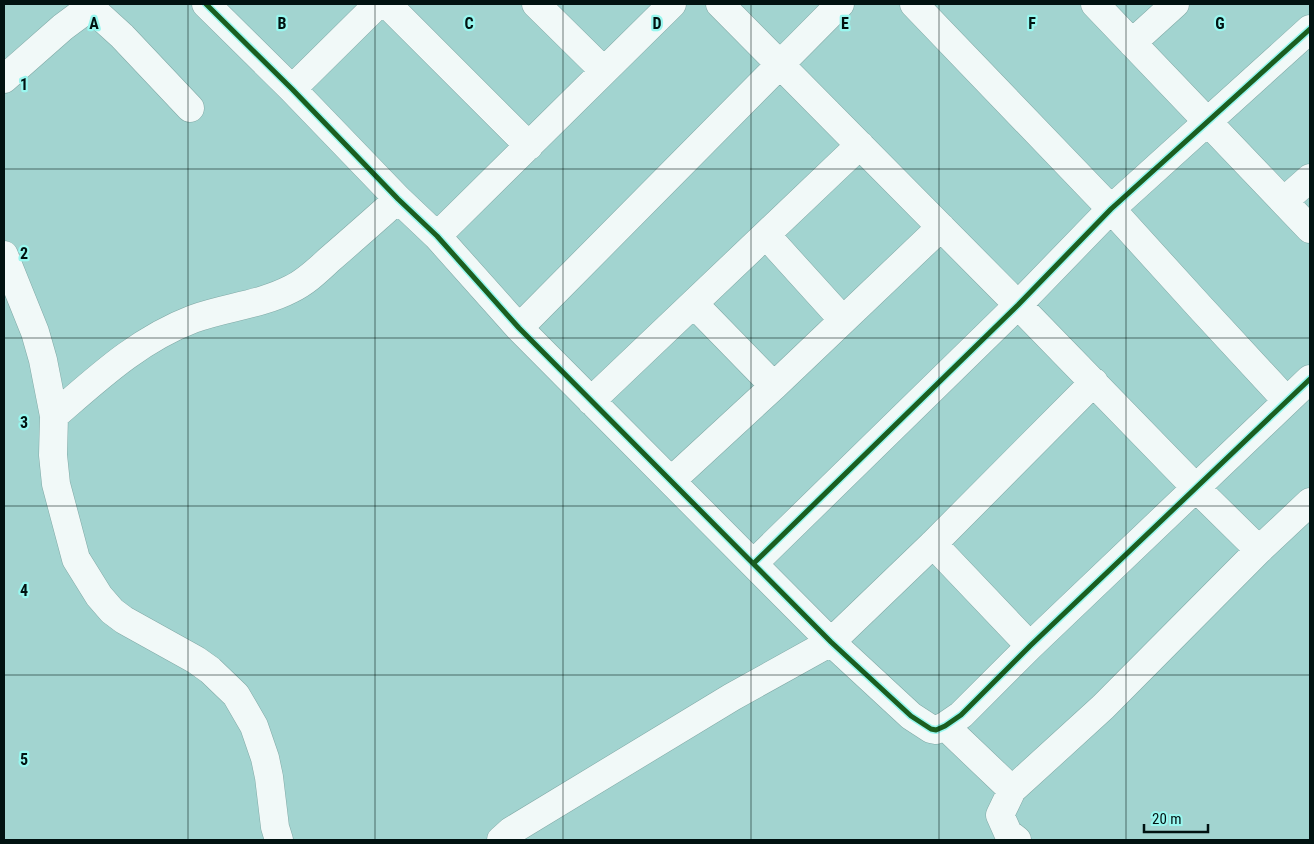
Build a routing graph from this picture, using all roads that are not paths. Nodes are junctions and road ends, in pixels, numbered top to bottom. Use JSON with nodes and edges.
{"nodes":[{"id":1,"x":378,"y":4,"type":"edge"},
{"id":2,"x":387,"y":4,"type":"edge"},
{"id":3,"x":536,"y":4,"type":"edge"},
{"id":4,"x":672,"y":4,"type":"edge"},
{"id":5,"x":720,"y":4,"type":"edge"},
{"id":6,"x":840,"y":4,"type":"edge"},
{"id":7,"x":914,"y":4,"type":"edge"},
{"id":8,"x":1095,"y":4,"type":"edge"},
{"id":9,"x":1175,"y":4,"type":"edge"},
{"id":10,"x":92,"y":5,"type":"edge"},
{"id":11,"x":213,"y":6,"type":"edge"},
{"id":12,"x":1310,"y":29,"type":"edge"},
{"id":13,"x":1132,"y":43,"type":"junction"},
{"id":14,"x":780,"y":65,"type":"junction"},
{"id":15,"x":604,"y":71,"type":"junction"},
{"id":16,"x":4,"y":79,"type":"edge"},
{"id":17,"x":292,"y":89,"type":"junction"},
{"id":18,"x":190,"y":108,"type":"dead end"},
{"id":19,"x":1207,"y":121,"type":"junction"},
{"id":20,"x":860,"y":145,"type":"junction"},
{"id":21,"x":529,"y":146,"type":"junction"},
{"id":22,"x":1310,"y":178,"type":"edge"},
{"id":23,"x":398,"y":199,"type":"junction"},
{"id":24,"x":1284,"y":201,"type":"junction"},
{"id":25,"x":1111,"y":209,"type":"junction"},
{"id":26,"x":941,"y":227,"type":"junction"},
{"id":27,"x":1310,"y":229,"type":"edge"},
{"id":28,"x":766,"y":235,"type":"junction"},
{"id":29,"x":437,"y":236,"type":"junction"},
{"id":30,"x":4,"y":255,"type":"edge"},
{"id":31,"x":694,"y":304,"type":"junction"},
{"id":32,"x":1018,"y":305,"type":"junction"},
{"id":33,"x":843,"y":320,"type":"junction"},
{"id":34,"x":519,"y":328,"type":"junction"},
{"id":35,"x":1310,"y":379,"type":"edge"},
{"id":36,"x":1094,"y":382,"type":"junction"},
{"id":37,"x":774,"y":386,"type":"junction"},
{"id":38,"x":591,"y":401,"type":"junction"},
{"id":39,"x":1287,"y":401,"type":"junction"},
{"id":40,"x":54,"y":416,"type":"junction"},
{"id":41,"x":671,"y":481,"type":"junction"},
{"id":42,"x":1196,"y":488,"type":"junction"},
{"id":43,"x":1310,"y":502,"type":"edge"},
{"id":44,"x":932,"y":544,"type":"junction"},
{"id":45,"x":1259,"y":550,"type":"junction"},
{"id":46,"x":754,"y":563,"type":"junction"},
{"id":47,"x":831,"y":642,"type":"junction"},
{"id":48,"x":1030,"y":646,"type":"junction"},
{"id":49,"x":945,"y":726,"type":"junction"},
{"id":50,"x":1012,"y":790,"type":"junction"},
{"id":51,"x":279,"y":840,"type":"edge"},
{"id":52,"x":501,"y":840,"type":"edge"},
{"id":53,"x":1017,"y":840,"type":"edge"}],
"edges":[{"from":1,"to":17,"type":"street"},
{"from":2,"to":21,"type":"street"},
{"from":3,"to":15,"type":"street"},
{"from":4,"to":15,"type":"street"},
{"from":5,"to":14,"type":"street"},
{"from":6,"to":14,"type":"street"},
{"from":7,"to":25,"type":"street"},
{"from":8,"to":13,"type":"street"},
{"from":9,"to":13,"type":"street"},
{"from":10,"to":16,"type":"street"},
{"from":10,"to":18,"type":"street"},
{"from":11,"to":17,"type":"street"},
{"from":12,"to":19,"type":"street"},
{"from":13,"to":19,"type":"street"},
{"from":14,"to":20,"type":"street"},
{"from":14,"to":34,"type":"street"},
{"from":15,"to":21,"type":"street"},
{"from":17,"to":23,"type":"street"},
{"from":19,"to":24,"type":"street"},
{"from":19,"to":25,"type":"street"},
{"from":20,"to":26,"type":"street"},
{"from":20,"to":28,"type":"street"},
{"from":21,"to":29,"type":"street"},
{"from":22,"to":24,"type":"street"},
{"from":23,"to":29,"type":"street"},
{"from":23,"to":40,"type":"street"},
{"from":24,"to":27,"type":"street"},
{"from":25,"to":32,"type":"street"},
{"from":25,"to":39,"type":"street"},
{"from":26,"to":32,"type":"street"},
{"from":26,"to":33,"type":"street"},
{"from":28,"to":31,"type":"street"},
{"from":28,"to":33,"type":"street"},
{"from":29,"to":34,"type":"street"},
{"from":30,"to":40,"type":"street"},
{"from":31,"to":37,"type":"street"},
{"from":31,"to":38,"type":"street"},
{"from":32,"to":36,"type":"street"},
{"from":32,"to":46,"type":"street"},
{"from":33,"to":37,"type":"street"},
{"from":34,"to":38,"type":"street"},
{"from":35,"to":39,"type":"street"},
{"from":36,"to":42,"type":"street"},
{"from":36,"to":44,"type":"street"},
{"from":37,"to":41,"type":"street"},
{"from":38,"to":41,"type":"street"},
{"from":39,"to":42,"type":"street"},
{"from":40,"to":51,"type":"street"},
{"from":41,"to":46,"type":"street"},
{"from":42,"to":45,"type":"street"},
{"from":42,"to":48,"type":"street"},
{"from":43,"to":45,"type":"street"},
{"from":44,"to":47,"type":"street"},
{"from":44,"to":48,"type":"street"},
{"from":45,"to":50,"type":"street"},
{"from":46,"to":47,"type":"street"},
{"from":47,"to":49,"type":"street"},
{"from":47,"to":52,"type":"street"},
{"from":48,"to":49,"type":"street"},
{"from":49,"to":50,"type":"street"},
{"from":50,"to":53,"type":"street"}]}
